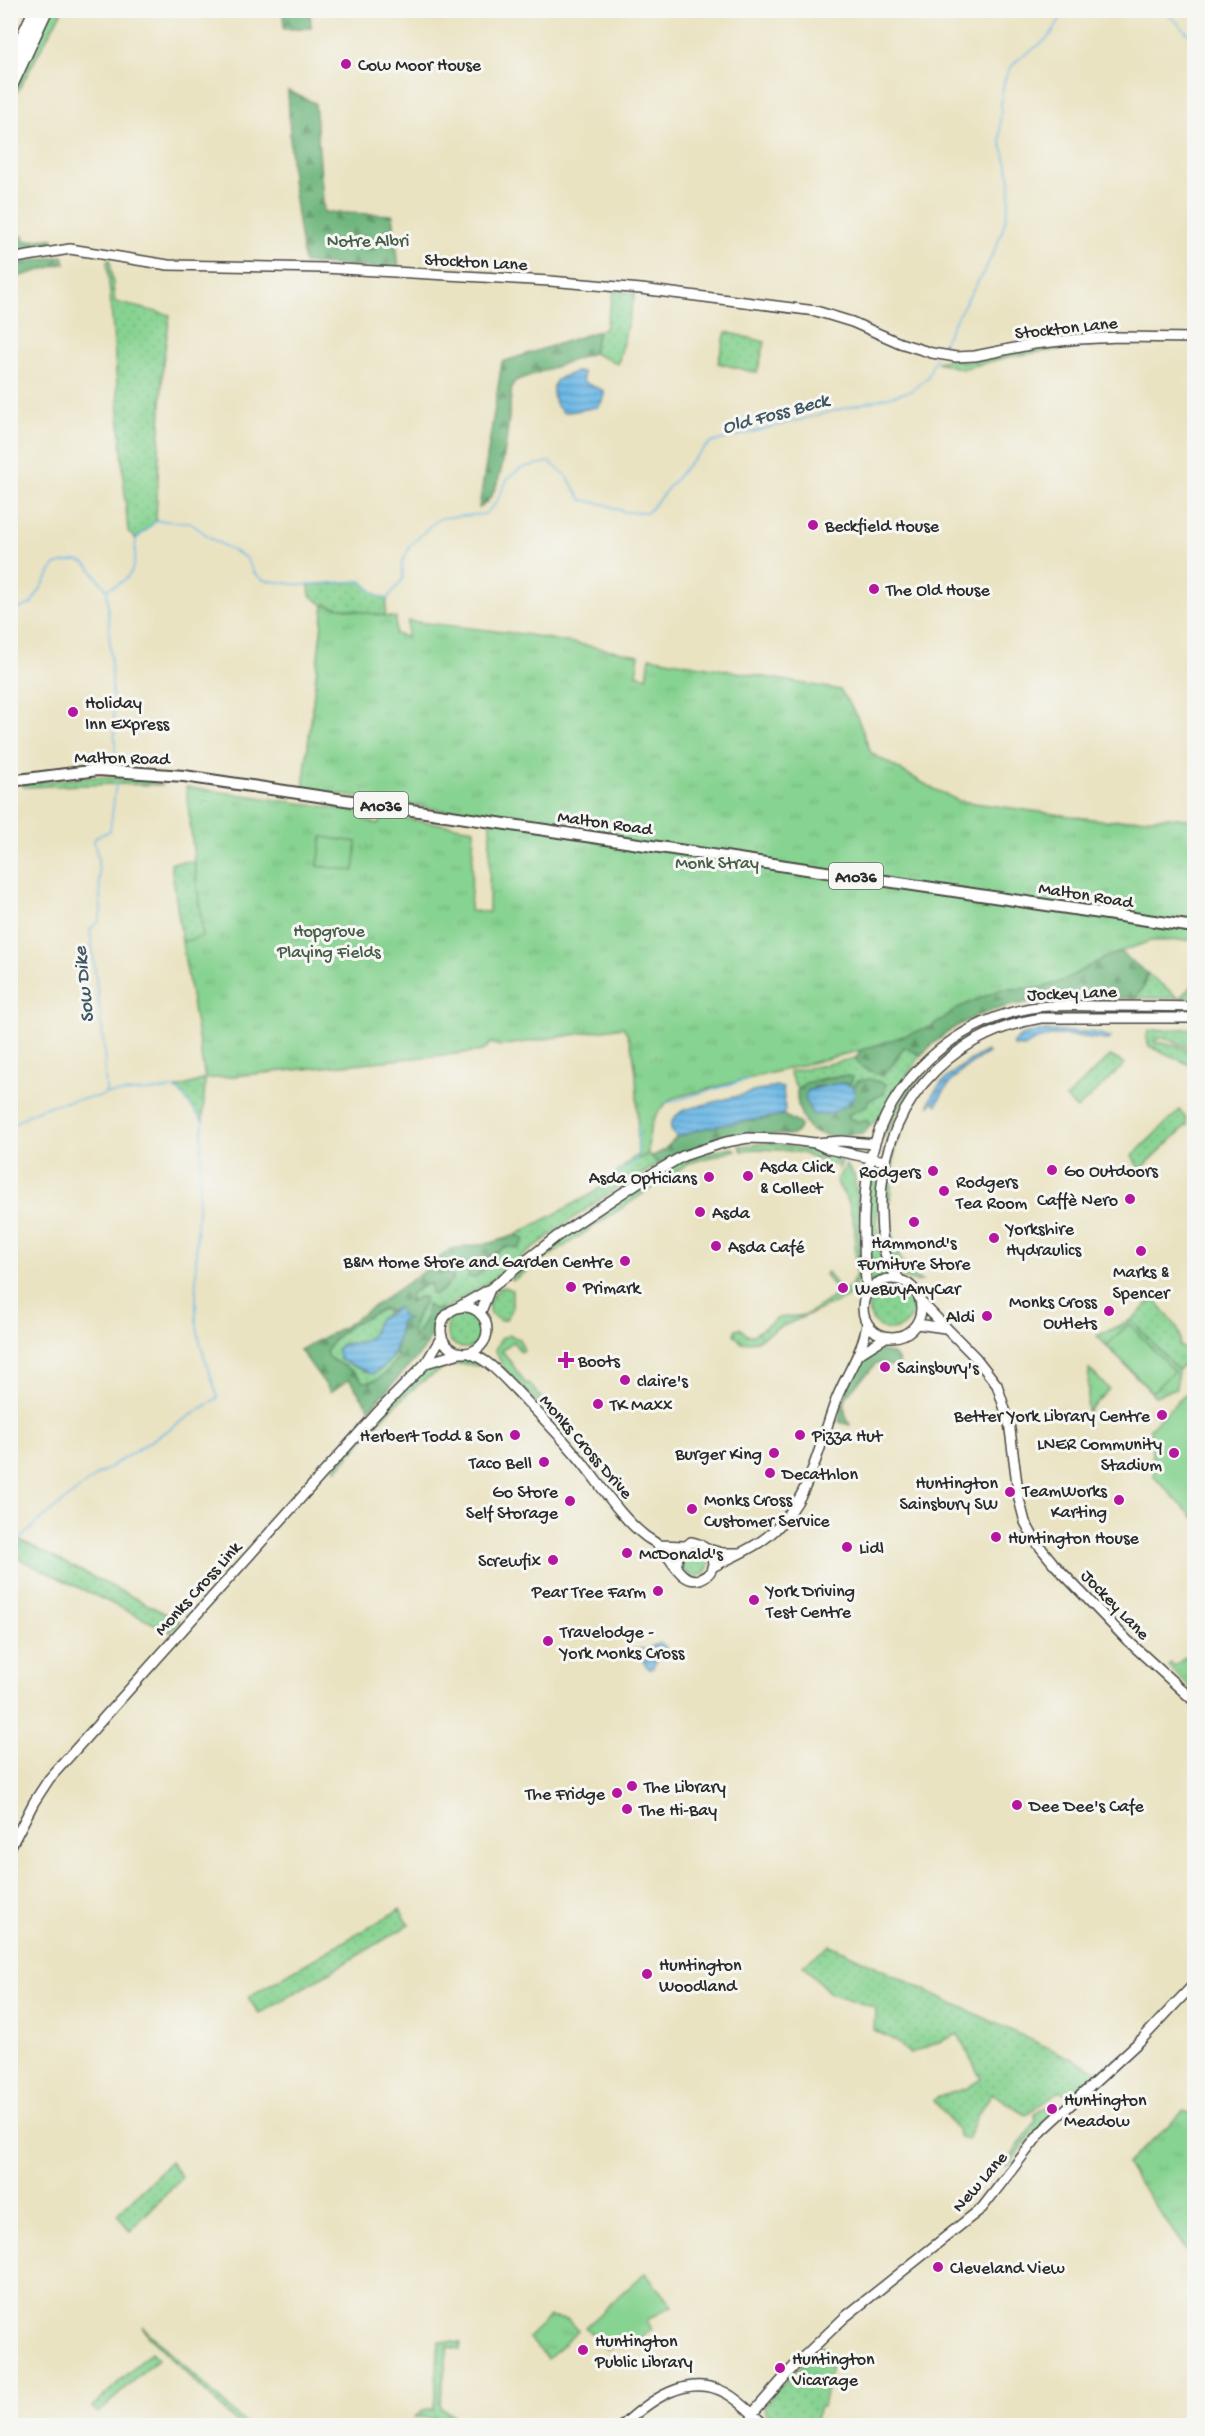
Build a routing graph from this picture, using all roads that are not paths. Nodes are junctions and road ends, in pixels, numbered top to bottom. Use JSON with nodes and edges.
{"nodes":[{"id":1,"x":35,"y":10,"type":"edge"},
{"id":2,"x":46,"y":10,"type":"edge"},
{"id":3,"x":10,"y":64,"type":"edge"},
{"id":4,"x":10,"y":88,"type":"edge"},
{"id":5,"x":10,"y":259,"type":"edge"},
{"id":6,"x":1194,"y":338,"type":"edge"},
{"id":7,"x":12,"y":777,"type":"edge"},
{"id":8,"x":1194,"y":927,"type":"edge"},
{"id":9,"x":1092,"y":1006,"type":"junction"},
{"id":10,"x":1194,"y":1006,"type":"edge"},
{"id":11,"x":1128,"y":1018,"type":"junction"},
{"id":12,"x":1194,"y":1018,"type":"edge"},
{"id":13,"x":815,"y":1143,"type":"junction"},
{"id":14,"x":874,"y":1144,"type":"junction"},
{"id":15,"x":871,"y":1157,"type":"junction"},
{"id":16,"x":885,"y":1161,"type":"junction"},
{"id":17,"x":900,"y":1280,"type":"junction"},
{"id":18,"x":490,"y":1289,"type":"junction"},
{"id":19,"x":867,"y":1292,"type":"junction"},
{"id":20,"x":920,"y":1301,"type":"junction"},
{"id":21,"x":457,"y":1308,"type":"junction"},
{"id":22,"x":480,"y":1314,"type":"junction"},
{"id":23,"x":867,"y":1324,"type":"junction"},
{"id":24,"x":917,"y":1324,"type":"junction"},
{"id":25,"x":945,"y":1328,"type":"junction"},
{"id":26,"x":442,"y":1336,"type":"junction"},
{"id":27,"x":886,"y":1337,"type":"junction"},
{"id":28,"x":485,"y":1340,"type":"junction"},
{"id":29,"x":464,"y":1353,"type":"junction"},
{"id":30,"x":859,"y":1354,"type":"junction"},
{"id":31,"x":426,"y":1363,"type":"junction"},
{"id":32,"x":493,"y":1366,"type":"junction"},
{"id":33,"x":659,"y":1545,"type":"junction"},
{"id":34,"x":684,"y":1546,"type":"junction"},
{"id":35,"x":708,"y":1549,"type":"junction"},
{"id":36,"x":740,"y":1553,"type":"junction"},
{"id":37,"x":676,"y":1567,"type":"junction"},
{"id":38,"x":712,"y":1567,"type":"junction"},
{"id":39,"x":1194,"y":1701,"type":"edge"},
{"id":40,"x":10,"y":1848,"type":"edge"},
{"id":41,"x":1194,"y":1984,"type":"edge"},
{"id":42,"x":752,"y":2414,"type":"junction"},
{"id":43,"x":622,"y":2426,"type":"edge"},
{"id":44,"x":766,"y":2426,"type":"edge"}],
"edges":[{"from":1,"to":3,"type":"highway"},
{"from":2,"to":4,"type":"highway"},
{"from":5,"to":6,"type":"street","name":"Stockton Lane"},
{"from":7,"to":8,"type":"main road","name":"Malton Road","number":"A1036"},
{"from":9,"to":10,"type":"street","name":"Jockey Lane"},
{"from":9,"to":11,"type":"street"},
{"from":9,"to":14,"type":"street","name":"Jockey Lane"},
{"from":11,"to":12,"type":"street","name":"Jockey Lane"},
{"from":11,"to":16,"type":"street","name":"Jockey Lane"},
{"from":13,"to":14,"type":"street"},
{"from":13,"to":15,"type":"street"},
{"from":13,"to":18,"type":"street"},
{"from":14,"to":15,"type":"street","name":"Jockey Lane"},
{"from":15,"to":16,"type":"street"},
{"from":15,"to":19,"type":"street","name":"Jockey Lane"},
{"from":16,"to":17,"type":"street","name":"Jockey Lane"},
{"from":17,"to":19,"type":"street"},
{"from":17,"to":20,"type":"street"},
{"from":18,"to":21,"type":"street"},
{"from":18,"to":22,"type":"street"},
{"from":19,"to":23,"type":"street"},
{"from":20,"to":24,"type":"street"},
{"from":20,"to":25,"type":"street","name":"Jockey Lane"},
{"from":21,"to":22,"type":"street"},
{"from":21,"to":26,"type":"street"},
{"from":22,"to":28,"type":"street"},
{"from":23,"to":27,"type":"street"},
{"from":23,"to":30,"type":"street"},
{"from":24,"to":25,"type":"street"},
{"from":24,"to":27,"type":"street"},
{"from":25,"to":39,"type":"street","name":"Jockey Lane"},
{"from":26,"to":29,"type":"street"},
{"from":26,"to":31,"type":"street","name":"Monks Cross Link"},
{"from":27,"to":30,"type":"street"},
{"from":28,"to":29,"type":"street"},
{"from":28,"to":32,"type":"street","name":"Monks Cross Drive"},
{"from":29,"to":31,"type":"street","name":"Monks Cross Link"},
{"from":29,"to":32,"type":"street","name":"Monks Cross Drive"},
{"from":30,"to":36,"type":"street"},
{"from":31,"to":40,"type":"street","name":"Monks Cross Link"},
{"from":32,"to":33,"type":"street","name":"Monks Cross Drive"},
{"from":33,"to":34,"type":"street"},
{"from":33,"to":37,"type":"street","name":"Monks Cross Drive"},
{"from":34,"to":35,"type":"street"},
{"from":34,"to":37,"type":"street"},
{"from":35,"to":36,"type":"street"},
{"from":35,"to":38,"type":"street"},
{"from":36,"to":38,"type":"street"},
{"from":37,"to":38,"type":"street"},
{"from":41,"to":42,"type":"street","name":"New Lane"},
{"from":42,"to":43,"type":"street"},
{"from":42,"to":44,"type":"street"}]}
